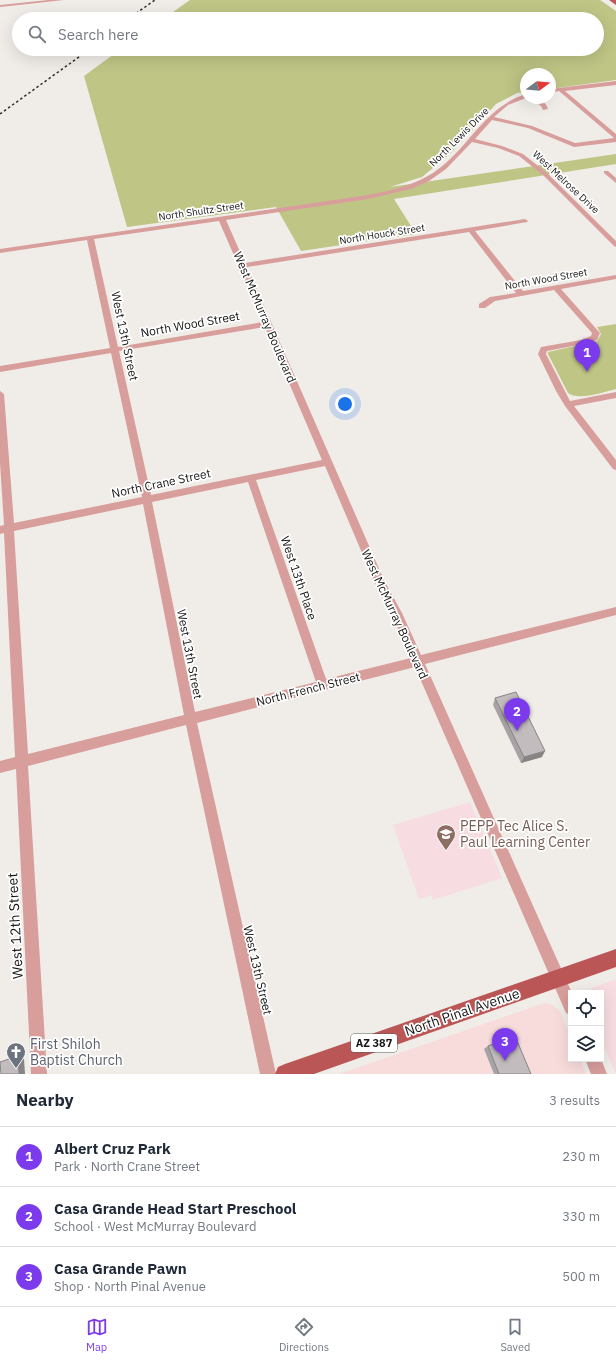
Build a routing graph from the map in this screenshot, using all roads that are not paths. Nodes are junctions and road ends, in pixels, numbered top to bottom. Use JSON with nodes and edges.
{"nodes":[{"id":1,"x":62,"y":0,"type":"edge"},
{"id":2,"x":612,"y":0,"type":"edge"},
{"id":3,"x":616,"y":3,"type":"edge"},
{"id":4,"x":0,"y":6,"type":"edge"},
{"id":5,"x":616,"y":83,"type":"edge"},
{"id":6,"x":607,"y":84,"type":"junction"},
{"id":7,"x":556,"y":90,"type":"edge"},
{"id":8,"x":561,"y":90,"type":"junction"},
{"id":9,"x":616,"y":91,"type":"edge"},
{"id":10,"x":520,"y":99,"type":"edge"},
{"id":11,"x":542,"y":104,"type":"edge"},
{"id":12,"x":545,"y":109,"type":"dead end"},
{"id":13,"x":490,"y":118,"type":"junction"},
{"id":14,"x":616,"y":136,"type":"edge"},
{"id":15,"x":471,"y":140,"type":"junction"},
{"id":16,"x":616,"y":140,"type":"edge"},
{"id":17,"x":606,"y":172,"type":"dead end"},
{"id":18,"x":616,"y":181,"type":"edge"},
{"id":19,"x":404,"y":189,"type":"joint"},
{"id":20,"x":222,"y":218,"type":"junction"},
{"id":21,"x":525,"y":221,"type":"dead end"},
{"id":22,"x":471,"y":230,"type":"junction"},
{"id":23,"x":90,"y":238,"type":"junction"},
{"id":24,"x":616,"y":245,"type":"edge"},
{"id":25,"x":0,"y":251,"type":"edge"},
{"id":26,"x":242,"y":266,"type":"junction"},
{"id":27,"x":616,"y":278,"type":"edge"},
{"id":28,"x":556,"y":288,"type":"junction"},
{"id":29,"x":521,"y":294,"type":"junction"},
{"id":30,"x":482,"y":306,"type":"dead end"},
{"id":31,"x":266,"y":324,"type":"junction"},
{"id":32,"x":115,"y":349,"type":"junction"},
{"id":33,"x":0,"y":369,"type":"edge"},
{"id":34,"x":0,"y":394,"type":"edge"},
{"id":35,"x":616,"y":394,"type":"edge"},
{"id":36,"x":568,"y":404,"type":"junction"},
{"id":37,"x":328,"y":462,"type":"junction"},
{"id":38,"x":616,"y":467,"type":"edge"},
{"id":39,"x":251,"y":478,"type":"junction"},
{"id":40,"x":146,"y":499,"type":"junction"},
{"id":41,"x":4,"y":529,"type":"edge"},
{"id":42,"x":616,"y":611,"type":"edge"},
{"id":43,"x":418,"y":662,"type":"junction"},
{"id":44,"x":323,"y":686,"type":"junction"},
{"id":45,"x":190,"y":718,"type":"junction"},
{"id":46,"x":21,"y":762,"type":"junction"},
{"id":47,"x":0,"y":767,"type":"edge"},
{"id":48,"x":616,"y":958,"type":"edge"},
{"id":49,"x":558,"y":978,"type":"junction"},
{"id":50,"x":568,"y":1001,"type":"edge"},
{"id":51,"x":594,"y":1062,"type":"edge"},
{"id":52,"x":39,"y":1074,"type":"edge"},
{"id":53,"x":268,"y":1074,"type":"edge"},
{"id":54,"x":285,"y":1074,"type":"edge"},
{"id":55,"x":599,"y":1074,"type":"edge"}],
"edges":[{"from":1,"to":4,"type":"street"},
{"from":2,"to":3,"type":"main road"},
{"from":5,"to":6,"type":"street"},
{"from":6,"to":8,"type":"street"},
{"from":6,"to":9,"type":"street"},
{"from":7,"to":8,"type":"street"},
{"from":8,"to":14,"type":"street"},
{"from":10,"to":13,"type":"street","name":"North Lewis Drive"},
{"from":11,"to":12,"type":"street"},
{"from":13,"to":15,"type":"street","name":"North Lewis Drive"},
{"from":13,"to":16,"type":"street"},
{"from":15,"to":19,"type":"street","name":"North Lewis Drive"},
{"from":15,"to":24,"type":"street","name":"West Melrose Drive"},
{"from":17,"to":18,"type":"street"},
{"from":19,"to":20,"type":"street","name":"North Shultz Street"},
{"from":20,"to":23,"type":"street","name":"North Shultz Street"},
{"from":20,"to":26,"type":"street","name":"West McMurray Boulevard"},
{"from":21,"to":22,"type":"street","name":"North Houck Street"},
{"from":22,"to":26,"type":"street","name":"North Houck Street"},
{"from":22,"to":29,"type":"street"},
{"from":23,"to":25,"type":"street","name":"North Shultz Street"},
{"from":23,"to":32,"type":"street","name":"West 13th Street"},
{"from":26,"to":31,"type":"street","name":"West McMurray Boulevard"},
{"from":27,"to":28,"type":"street","name":"North Wood Street"},
{"from":28,"to":29,"type":"street","name":"North Wood Street"},
{"from":28,"to":36,"type":"street"},
{"from":29,"to":30,"type":"street","name":"North Wood Street"},
{"from":31,"to":32,"type":"street","name":"North Wood Street"},
{"from":31,"to":37,"type":"street","name":"West McMurray Boulevard"},
{"from":32,"to":33,"type":"street","name":"North Wood Street"},
{"from":32,"to":40,"type":"street","name":"West 13th Street"},
{"from":34,"to":41,"type":"street","name":"West 12th Street"},
{"from":35,"to":36,"type":"street"},
{"from":36,"to":38,"type":"street"},
{"from":37,"to":39,"type":"street","name":"North Crane Street"},
{"from":37,"to":43,"type":"street","name":"West McMurray Boulevard"},
{"from":39,"to":40,"type":"street","name":"North Crane Street"},
{"from":39,"to":44,"type":"street","name":"West 13th Place"},
{"from":40,"to":41,"type":"street","name":"North Crane Street"},
{"from":40,"to":45,"type":"street","name":"West 13th Street"},
{"from":41,"to":46,"type":"street","name":"West 12th Street"},
{"from":42,"to":43,"type":"street","name":"North French Street"},
{"from":43,"to":44,"type":"street","name":"North French Street"},
{"from":43,"to":49,"type":"street","name":"West McMurray Boulevard"},
{"from":44,"to":45,"type":"street","name":"North French Street"},
{"from":45,"to":46,"type":"street","name":"North French Street"},
{"from":45,"to":53,"type":"street","name":"West 13th Street"},
{"from":46,"to":47,"type":"street","name":"North French Street"},
{"from":46,"to":52,"type":"street","name":"West 12th Street"},
{"from":48,"to":49,"type":"main road","name":"North Pinal Avenue","number":"AZ 387"},
{"from":49,"to":50,"type":"street","name":"West McMurray Boulevard"},
{"from":49,"to":54,"type":"main road","name":"North Pinal Avenue","number":"AZ 387"},
{"from":51,"to":55,"type":"street"}]}
